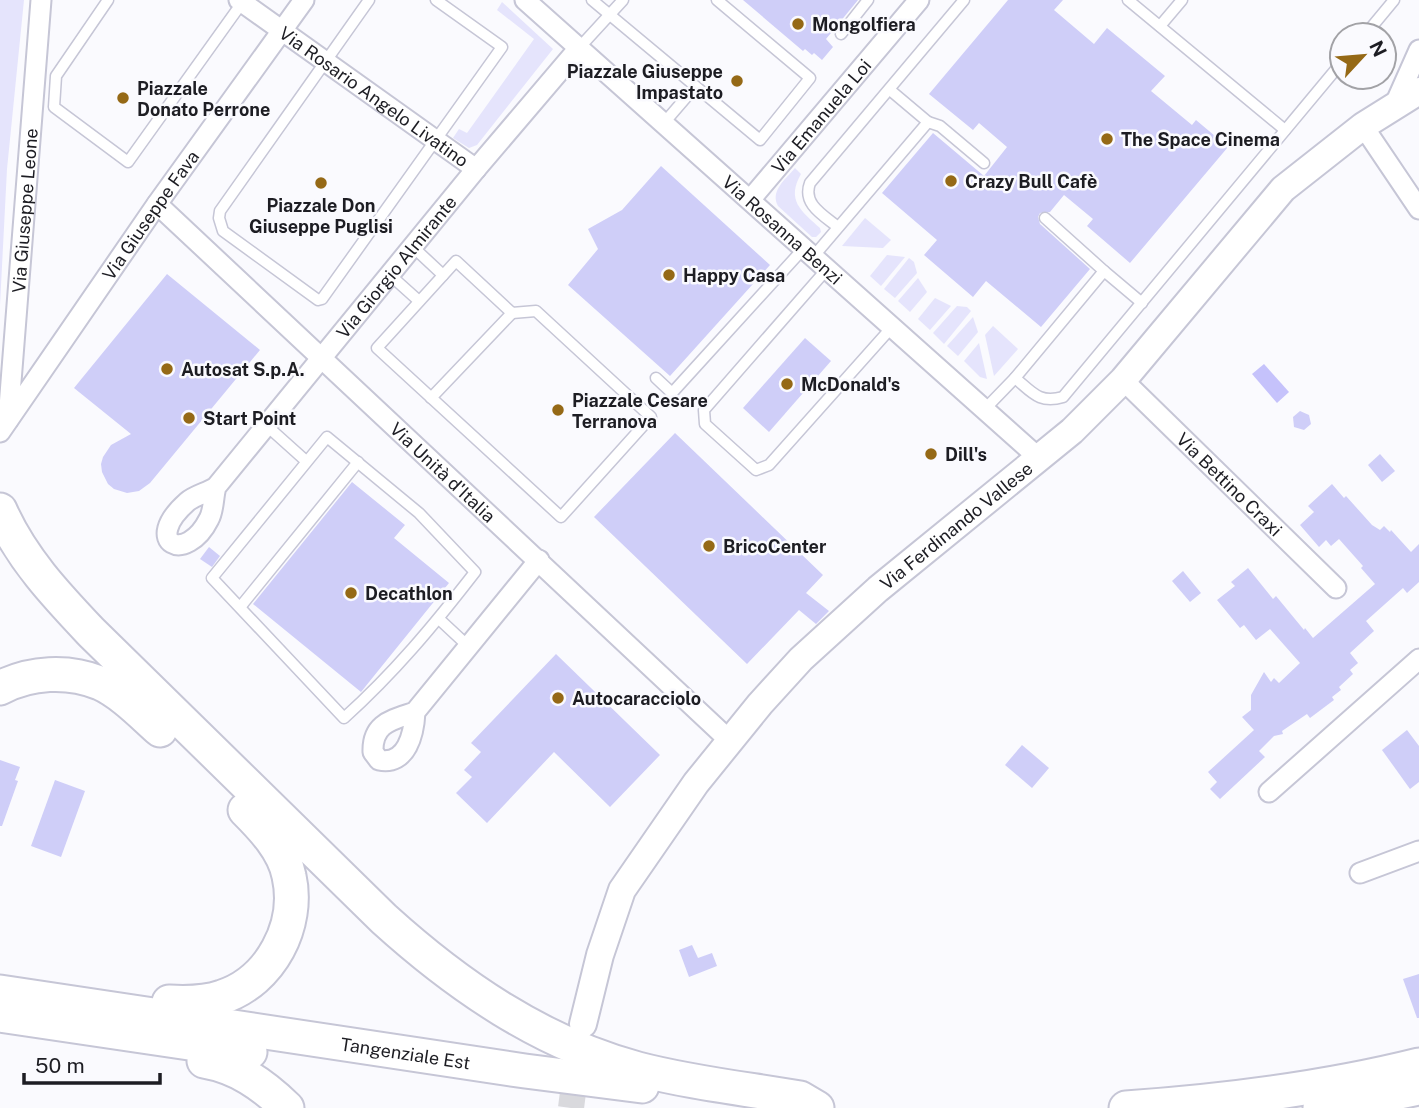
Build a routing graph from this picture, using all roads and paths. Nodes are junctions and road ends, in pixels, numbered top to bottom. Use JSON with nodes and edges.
{"nodes":[{"id":1,"x":41,"y":0,"type":"edge"},
{"id":2,"x":108,"y":0,"type":"edge"},
{"id":3,"x":304,"y":0,"type":"edge"},
{"id":4,"x":369,"y":0,"type":"edge"},
{"id":5,"x":436,"y":0,"type":"edge"},
{"id":6,"x":525,"y":0,"type":"edge"},
{"id":7,"x":592,"y":0,"type":"edge"},
{"id":8,"x":623,"y":0,"type":"edge"},
{"id":9,"x":717,"y":0,"type":"edge"},
{"id":10,"x":869,"y":0,"type":"edge"},
{"id":11,"x":919,"y":0,"type":"edge"},
{"id":12,"x":964,"y":0,"type":"edge"},
{"id":13,"x":1128,"y":0,"type":"edge"},
{"id":14,"x":1182,"y":0,"type":"edge"},
{"id":15,"x":1394,"y":0,"type":"edge"},
{"id":16,"x":242,"y":1,"type":"edge"},
{"id":17,"x":610,"y":16,"type":"junction"},
{"id":18,"x":1377,"y":21,"type":"edge"},
{"id":19,"x":1160,"y":26,"type":"junction"},
{"id":20,"x":282,"y":31,"type":"junction"},
{"id":21,"x":841,"y":34,"type":"dead end"},
{"id":22,"x":579,"y":48,"type":"junction"},
{"id":23,"x":1419,"y":50,"type":"edge"},
{"id":24,"x":324,"y":61,"type":"junction"},
{"id":25,"x":1328,"y":79,"type":"edge"},
{"id":26,"x":695,"y":86,"type":"junction"},
{"id":27,"x":890,"y":90,"type":"junction"},
{"id":28,"x":1419,"y":91,"type":"edge"},
{"id":29,"x":1395,"y":104,"type":"junction"},
{"id":30,"x":928,"y":122,"type":"junction"},
{"id":31,"x":664,"y":123,"type":"junction"},
{"id":32,"x":1363,"y":126,"type":"junction"},
{"id":33,"x":1286,"y":130,"type":"junction"},
{"id":34,"x":436,"y":141,"type":"junction"},
{"id":35,"x":984,"y":163,"type":"dead end"},
{"id":36,"x":476,"y":170,"type":"junction"},
{"id":37,"x":750,"y":200,"type":"junction"},
{"id":38,"x":157,"y":204,"type":"junction"},
{"id":39,"x":1419,"y":208,"type":"edge"},
{"id":40,"x":1045,"y":218,"type":"dead end"},
{"id":41,"x":838,"y":227,"type":"junction"},
{"id":42,"x":413,"y":247,"type":"junction"},
{"id":43,"x":815,"y":258,"type":"junction"},
{"id":44,"x":1104,"y":271,"type":"junction"},
{"id":45,"x":390,"y":275,"type":"junction"},
{"id":46,"x":443,"y":275,"type":"junction"},
{"id":47,"x":419,"y":301,"type":"junction"},
{"id":48,"x":1142,"y":303,"type":"junction"},
{"id":49,"x":512,"y":313,"type":"junction"},
{"id":50,"x":891,"y":327,"type":"junction"},
{"id":51,"x":323,"y":358,"type":"junction"},
{"id":52,"x":656,"y":378,"type":"dead end"},
{"id":53,"x":1015,"y":378,"type":"junction"},
{"id":54,"x":1123,"y":380,"type":"junction"},
{"id":55,"x":431,"y":398,"type":"junction"},
{"id":56,"x":984,"y":410,"type":"junction"},
{"id":57,"x":267,"y":426,"type":"junction"},
{"id":58,"x":4,"y":427,"type":"edge"},
{"id":59,"x":1040,"y":459,"type":"junction"},
{"id":60,"x":306,"y":461,"type":"junction"},
{"id":61,"x":358,"y":462,"type":"junction"},
{"id":62,"x":216,"y":487,"type":"dead end"},
{"id":63,"x":0,"y":510,"type":"edge"},
{"id":64,"x":539,"y":560,"type":"junction"},
{"id":65,"x":1336,"y":588,"type":"dead end"},
{"id":66,"x":241,"y":606,"type":"junction"},
{"id":67,"x":439,"y":619,"type":"junction"},
{"id":68,"x":468,"y":646,"type":"junction"},
{"id":69,"x":1419,"y":659,"type":"edge"},
{"id":70,"x":0,"y":688,"type":"edge"},
{"id":71,"x":415,"y":712,"type":"dead end"},
{"id":72,"x":729,"y":740,"type":"junction"},
{"id":73,"x":1269,"y":792,"type":"dead end"},
{"id":74,"x":1419,"y":851,"type":"edge"},
{"id":75,"x":1360,"y":873,"type":"dead end"},
{"id":76,"x":14,"y":1005,"type":"edge"},
{"id":77,"x":70,"y":1013,"type":"junction"},
{"id":78,"x":583,"y":1024,"type":"dead end"},
{"id":79,"x":1419,"y":1065,"type":"edge"},
{"id":80,"x":1419,"y":1088,"type":"edge"},
{"id":81,"x":286,"y":1108,"type":"edge"},
{"id":82,"x":640,"y":1108,"type":"edge"},
{"id":83,"x":811,"y":1108,"type":"edge"},
{"id":84,"x":817,"y":1108,"type":"edge"},
{"id":85,"x":1126,"y":1108,"type":"edge"},
{"id":86,"x":1318,"y":1108,"type":"edge"}],
"edges":[{"from":1,"to":58,"type":"street","name":"Via Giuseppe Leone"},
{"from":2,"to":16,"type":"lane"},
{"from":3,"to":20,"type":"street","name":"Via Giuseppe Fava"},
{"from":4,"to":24,"type":"lane"},
{"from":5,"to":34,"type":"lane"},
{"from":6,"to":22,"type":"street","name":"Via Rosanna Benzi"},
{"from":7,"to":17,"type":"lane"},
{"from":8,"to":17,"type":"lane"},
{"from":9,"to":26,"type":"lane"},
{"from":10,"to":21,"type":"lane"},
{"from":11,"to":37,"type":"street","name":"Via Emanuela Loi"},
{"from":12,"to":27,"type":"lane"},
{"from":13,"to":19,"type":"lane"},
{"from":14,"to":19,"type":"lane"},
{"from":15,"to":18,"type":"lane"},
{"from":16,"to":20,"type":"street","name":"Via Rosario Angelo Livatino"},
{"from":17,"to":22,"type":"lane"},
{"from":17,"to":26,"type":"lane"},
{"from":19,"to":33,"type":"lane"},
{"from":20,"to":24,"type":"street","name":"Via Rosario Angelo Livatino"},
{"from":20,"to":38,"type":"street","name":"Via Giuseppe Fava"},
{"from":22,"to":31,"type":"street","name":"Via Rosanna Benzi"},
{"from":22,"to":36,"type":"street","name":"Via Giorgio Almirante"},
{"from":23,"to":29,"type":"street"},
{"from":24,"to":34,"type":"street","name":"Via Rosario Angelo Livatino"},
{"from":24,"to":34,"type":"lane"},
{"from":25,"to":33,"type":"lane"},
{"from":26,"to":31,"type":"lane"},
{"from":27,"to":30,"type":"lane"},
{"from":27,"to":41,"type":"lane"},
{"from":28,"to":29,"type":"street","name":"Via Ferdinando Vallese"},
{"from":29,"to":32,"type":"street","name":"Via Ferdinando Vallese"},
{"from":30,"to":35,"type":"lane"},
{"from":30,"to":41,"type":"lane"},
{"from":31,"to":37,"type":"street","name":"Via Rosanna Benzi"},
{"from":32,"to":39,"type":"street"},
{"from":32,"to":54,"type":"street","name":"Via Ferdinando Vallese"},
{"from":33,"to":48,"type":"lane"},
{"from":34,"to":36,"type":"street","name":"Via Rosario Angelo Livatino"},
{"from":36,"to":42,"type":"street","name":"Via Giorgio Almirante"},
{"from":37,"to":43,"type":"street","name":"Via Rosanna Benzi"},
{"from":38,"to":51,"type":"street","name":"Via Unità d'Italia"},
{"from":38,"to":58,"type":"street","name":"Via Giuseppe Fava"},
{"from":40,"to":44,"type":"lane"},
{"from":41,"to":43,"type":"lane"},
{"from":42,"to":45,"type":"street","name":"Via Giorgio Almirante"},
{"from":42,"to":46,"type":"lane"},
{"from":43,"to":50,"type":"street","name":"Via Rosanna Benzi"},
{"from":43,"to":50,"type":"lane"},
{"from":43,"to":52,"type":"lane"},
{"from":44,"to":48,"type":"lane"},
{"from":44,"to":53,"type":"lane"},
{"from":45,"to":47,"type":"lane"},
{"from":45,"to":51,"type":"street","name":"Via Giorgio Almirante"},
{"from":46,"to":47,"type":"lane"},
{"from":46,"to":49,"type":"lane"},
{"from":47,"to":55,"type":"lane"},
{"from":48,"to":53,"type":"lane"},
{"from":49,"to":55,"type":"lane"},
{"from":49,"to":55,"type":"lane"},
{"from":50,"to":56,"type":"street","name":"Via Rosanna Benzi"},
{"from":51,"to":57,"type":"street","name":"Via Giorgio Almirante"},
{"from":51,"to":64,"type":"street","name":"Via Unità d'Italia"},
{"from":53,"to":56,"type":"lane"},
{"from":54,"to":59,"type":"street","name":"Via Ferdinando Vallese"},
{"from":54,"to":65,"type":"street","name":"Via Bettino Craxi"},
{"from":56,"to":59,"type":"street","name":"Via Rosanna Benzi"},
{"from":57,"to":60,"type":"lane"},
{"from":57,"to":62,"type":"street","name":"Via Giorgio Almirante"},
{"from":59,"to":72,"type":"street","name":"Via Ferdinando Vallese"},
{"from":60,"to":61,"type":"lane"},
{"from":60,"to":66,"type":"lane"},
{"from":61,"to":66,"type":"lane"},
{"from":61,"to":67,"type":"lane"},
{"from":63,"to":84,"type":"highway"},
{"from":64,"to":68,"type":"street"},
{"from":64,"to":72,"type":"street","name":"Via Unità d'Italia"},
{"from":66,"to":67,"type":"lane"},
{"from":67,"to":68,"type":"lane"},
{"from":68,"to":71,"type":"street"},
{"from":69,"to":73,"type":"street"},
{"from":70,"to":77,"type":"highway"},
{"from":72,"to":78,"type":"street","name":"Via Ferdinando Vallese"},
{"from":74,"to":75,"type":"street"},
{"from":76,"to":77,"type":"highway","name":"Tangenziale Est"},
{"from":77,"to":81,"type":"highway"},
{"from":77,"to":82,"type":"highway","name":"Tangenziale Est"},
{"from":77,"to":83,"type":"highway","name":"Tangenziale Est"},
{"from":79,"to":85,"type":"highway"},
{"from":80,"to":86,"type":"highway"}]}
